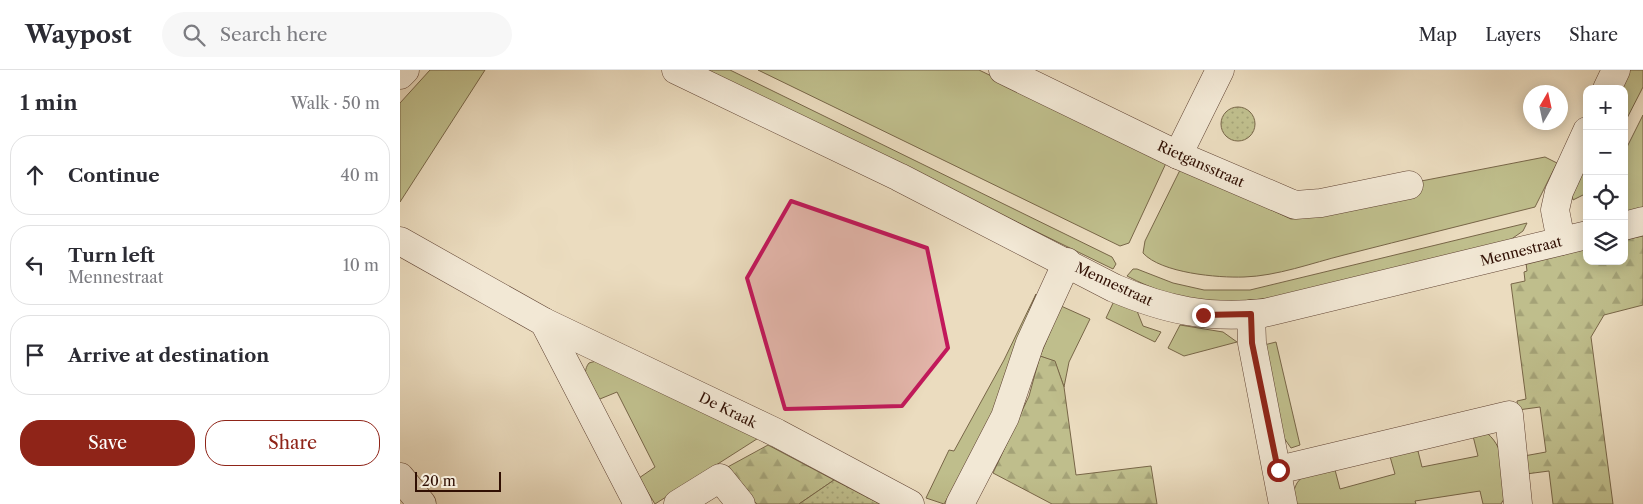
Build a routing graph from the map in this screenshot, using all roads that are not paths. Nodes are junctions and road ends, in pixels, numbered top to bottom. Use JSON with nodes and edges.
{"nodes":[{"id":1,"x":404,"y":70,"type":"edge"},
{"id":2,"x":676,"y":70,"type":"edge"},
{"id":3,"x":1004,"y":70,"type":"edge"},
{"id":4,"x":1220,"y":70,"type":"edge"},
{"id":5,"x":1616,"y":70,"type":"edge"},
{"id":6,"x":400,"y":75,"type":"edge"},
{"id":7,"x":1609,"y":85,"type":"edge"},
{"id":8,"x":1583,"y":140,"type":"edge"},
{"id":9,"x":1178,"y":155,"type":"junction"},
{"id":10,"x":1409,"y":185,"type":"dead end"},
{"id":11,"x":1643,"y":221,"type":"edge"},
{"id":12,"x":1628,"y":225,"type":"edge"},
{"id":13,"x":1583,"y":236,"type":"edge"},
{"id":14,"x":400,"y":241,"type":"edge"},
{"id":15,"x":1561,"y":241,"type":"junction"},
{"id":16,"x":1068,"y":262,"type":"junction"},
{"id":17,"x":1251,"y":314,"type":"junction"},
{"id":18,"x":544,"y":322,"type":"junction"},
{"id":19,"x":1278,"y":470,"type":"junction"},
{"id":20,"x":400,"y":477,"type":"edge"},
{"id":21,"x":422,"y":504,"type":"edge"},
{"id":22,"x":638,"y":504,"type":"edge"},
{"id":23,"x":678,"y":504,"type":"edge"},
{"id":24,"x":741,"y":504,"type":"edge"},
{"id":25,"x":910,"y":504,"type":"edge"},
{"id":26,"x":960,"y":504,"type":"edge"},
{"id":27,"x":1283,"y":504,"type":"edge"},
{"id":28,"x":1518,"y":504,"type":"edge"}],
"edges":[{"from":1,"to":6,"type":"street"},
{"from":2,"to":16,"type":"street","name":"Mennestraat"},
{"from":3,"to":9,"type":"street","name":"Rietgansstraat"},
{"from":4,"to":9,"type":"street"},
{"from":5,"to":7,"type":"street"},
{"from":8,"to":15,"type":"street"},
{"from":9,"to":10,"type":"street","name":"Rietgansstraat"},
{"from":11,"to":12,"type":"street"},
{"from":13,"to":15,"type":"street","name":"Mennestraat"},
{"from":14,"to":18,"type":"street","name":"De Kraak"},
{"from":15,"to":17,"type":"street","name":"Mennestraat"},
{"from":16,"to":17,"type":"street","name":"Mennestraat"},
{"from":16,"to":26,"type":"street"},
{"from":17,"to":19,"type":"street"},
{"from":18,"to":22,"type":"street"},
{"from":18,"to":25,"type":"street","name":"De Kraak"},
{"from":19,"to":27,"type":"street"},
{"from":19,"to":28,"type":"street"},
{"from":20,"to":21,"type":"street"},
{"from":23,"to":24,"type":"street"}]}
